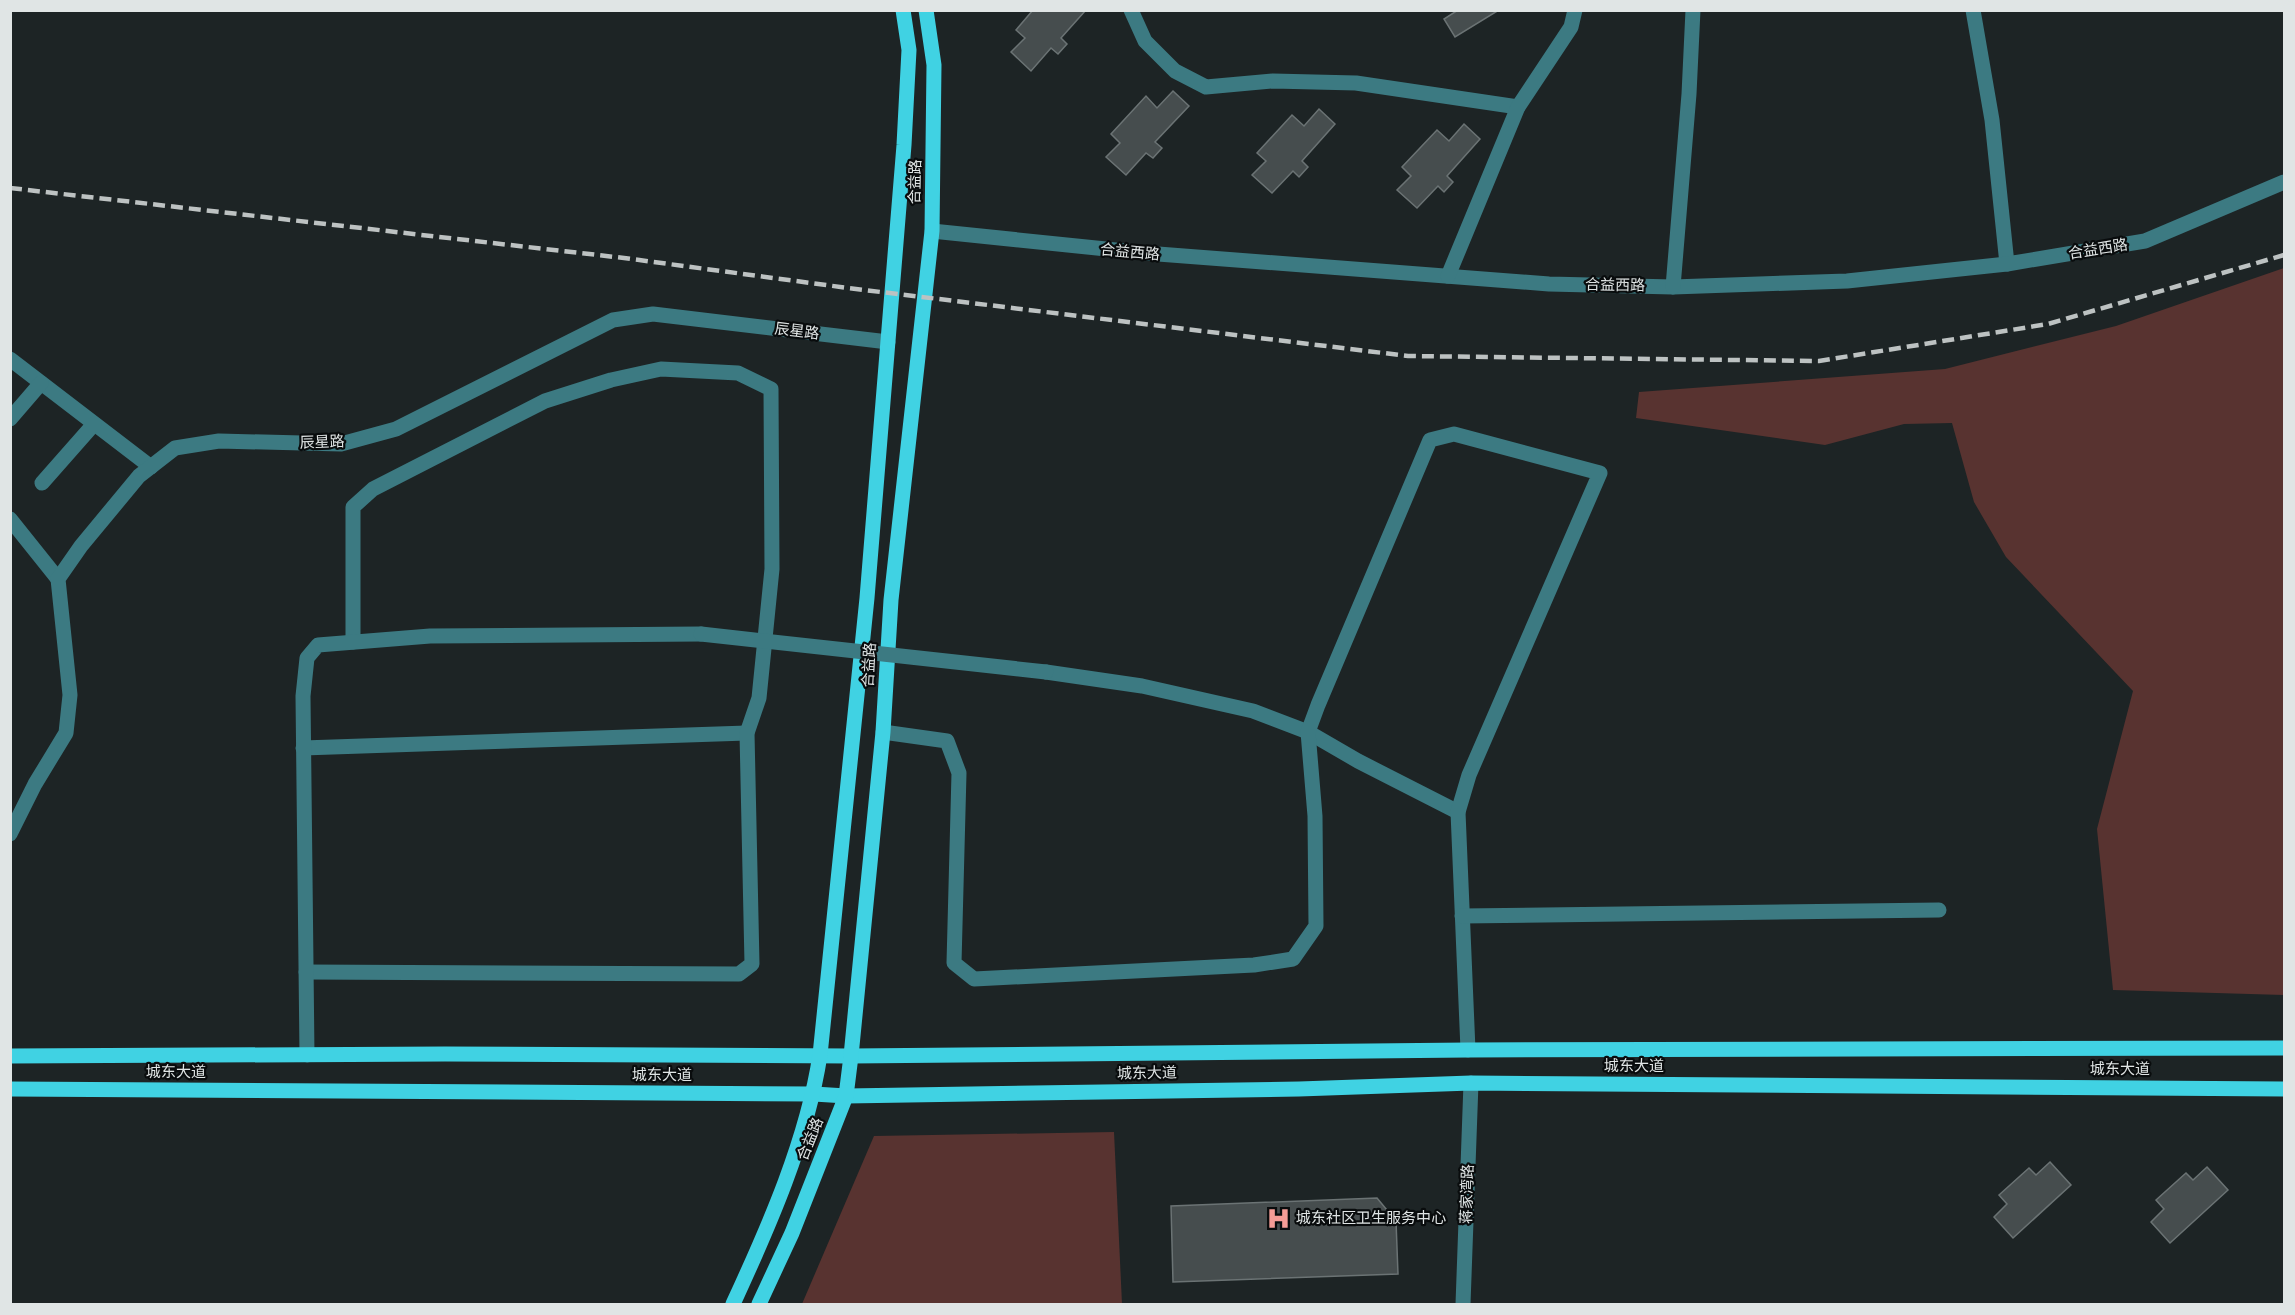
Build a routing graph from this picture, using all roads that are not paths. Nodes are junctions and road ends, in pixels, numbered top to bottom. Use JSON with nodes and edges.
{"nodes":[{"id":1,"x":903,"y":10,"type":"edge"},
{"id":2,"x":926,"y":10,"type":"edge"},
{"id":3,"x":1131,"y":10,"type":"edge"},
{"id":4,"x":1575,"y":10,"type":"edge"},
{"id":5,"x":1693,"y":10,"type":"edge"},
{"id":6,"x":1973,"y":10,"type":"edge"},
{"id":7,"x":1518,"y":107,"type":"junction"},
{"id":8,"x":2284,"y":182,"type":"edge"},
{"id":9,"x":932,"y":231,"type":"junction"},
{"id":10,"x":2007,"y":264,"type":"junction"},
{"id":11,"x":1448,"y":276,"type":"junction"},
{"id":12,"x":1673,"y":287,"type":"junction"},
{"id":13,"x":888,"y":342,"type":"junction"},
{"id":14,"x":10,"y":360,"type":"edge"},
{"id":15,"x":41,"y":383,"type":"junction"},
{"id":16,"x":10,"y":419,"type":"edge"},
{"id":17,"x":94,"y":424,"type":"junction"},
{"id":18,"x":151,"y":467,"type":"junction"},
{"id":19,"x":42,"y":483,"type":"dead end"},
{"id":20,"x":10,"y":519,"type":"edge"},
{"id":21,"x":58,"y":579,"type":"junction"},
{"id":22,"x":353,"y":642,"type":"junction"},
{"id":23,"x":747,"y":732,"type":"junction"},
{"id":24,"x":883,"y":732,"type":"junction"},
{"id":25,"x":1308,"y":732,"type":"junction"},
{"id":26,"x":303,"y":748,"type":"junction"},
{"id":27,"x":1458,"y":812,"type":"junction"},
{"id":28,"x":10,"y":834,"type":"edge"},
{"id":29,"x":1939,"y":910,"type":"dead end"},
{"id":30,"x":1462,"y":916,"type":"junction"},
{"id":31,"x":306,"y":972,"type":"junction"},
{"id":32,"x":2284,"y":1048,"type":"edge"},
{"id":33,"x":1468,"y":1050,"type":"junction"},
{"id":34,"x":820,"y":1054,"type":"junction"},
{"id":35,"x":307,"y":1055,"type":"junction"},
{"id":36,"x":10,"y":1056,"type":"edge"},
{"id":37,"x":851,"y":1056,"type":"junction"},
{"id":38,"x":1471,"y":1083,"type":"junction"},
{"id":39,"x":10,"y":1089,"type":"edge"},
{"id":40,"x":2284,"y":1089,"type":"edge"},
{"id":41,"x":814,"y":1094,"type":"junction"},
{"id":42,"x":846,"y":1096,"type":"junction"},
{"id":43,"x":733,"y":1305,"type":"edge"},
{"id":44,"x":759,"y":1305,"type":"edge"},
{"id":45,"x":1463,"y":1305,"type":"edge"}],
"edges":[{"from":1,"to":13,"type":"main road","name":"合益路"},
{"from":2,"to":9,"type":"main road","name":"合益路"},
{"from":3,"to":7,"type":"street"},
{"from":4,"to":7,"type":"street"},
{"from":5,"to":12,"type":"street"},
{"from":6,"to":10,"type":"street"},
{"from":7,"to":11,"type":"street"},
{"from":8,"to":10,"type":"street","name":"合益西路"},
{"from":9,"to":11,"type":"street","name":"合益西路"},
{"from":9,"to":24,"type":"main road","name":"合益路"},
{"from":10,"to":12,"type":"street","name":"合益西路"},
{"from":11,"to":12,"type":"street","name":"合益西路"},
{"from":13,"to":18,"type":"street","name":"辰星路"},
{"from":13,"to":34,"type":"main road","name":"合益路"},
{"from":14,"to":15,"type":"street"},
{"from":15,"to":16,"type":"street"},
{"from":15,"to":17,"type":"street"},
{"from":17,"to":18,"type":"street"},
{"from":17,"to":19,"type":"street"},
{"from":18,"to":21,"type":"street","name":"辰星路"},
{"from":20,"to":21,"type":"street"},
{"from":21,"to":28,"type":"street"},
{"from":22,"to":23,"type":"street"},
{"from":22,"to":25,"type":"street","bridge":true},
{"from":22,"to":26,"type":"street"},
{"from":23,"to":26,"type":"street"},
{"from":23,"to":31,"type":"street"},
{"from":24,"to":25,"type":"street"},
{"from":24,"to":37,"type":"main road","name":"合益路"},
{"from":25,"to":27,"type":"street"},
{"from":25,"to":27,"type":"street"},
{"from":26,"to":31,"type":"street"},
{"from":27,"to":30,"type":"street"},
{"from":29,"to":30,"type":"street"},
{"from":30,"to":33,"type":"street"},
{"from":31,"to":35,"type":"street"},
{"from":32,"to":33,"type":"main road","name":"城东大道"},
{"from":33,"to":37,"type":"main road","name":"城东大道"},
{"from":34,"to":35,"type":"main road","name":"城东大道"},
{"from":34,"to":37,"type":"main road","name":"城东大道"},
{"from":34,"to":41,"type":"main road","name":"合益路"},
{"from":35,"to":36,"type":"main road","name":"城东大道"},
{"from":37,"to":42,"type":"main road","name":"合益路"},
{"from":38,"to":40,"type":"main road","name":"城东大道"},
{"from":38,"to":42,"type":"main road","name":"城东大道"},
{"from":38,"to":45,"type":"street","name":"蒋家湾路"},
{"from":39,"to":41,"type":"main road","name":"城东大道"},
{"from":41,"to":42,"type":"main road","name":"城东大道"},
{"from":41,"to":43,"type":"main road","name":"合益路"},
{"from":42,"to":44,"type":"main road","name":"合益路"}]}
